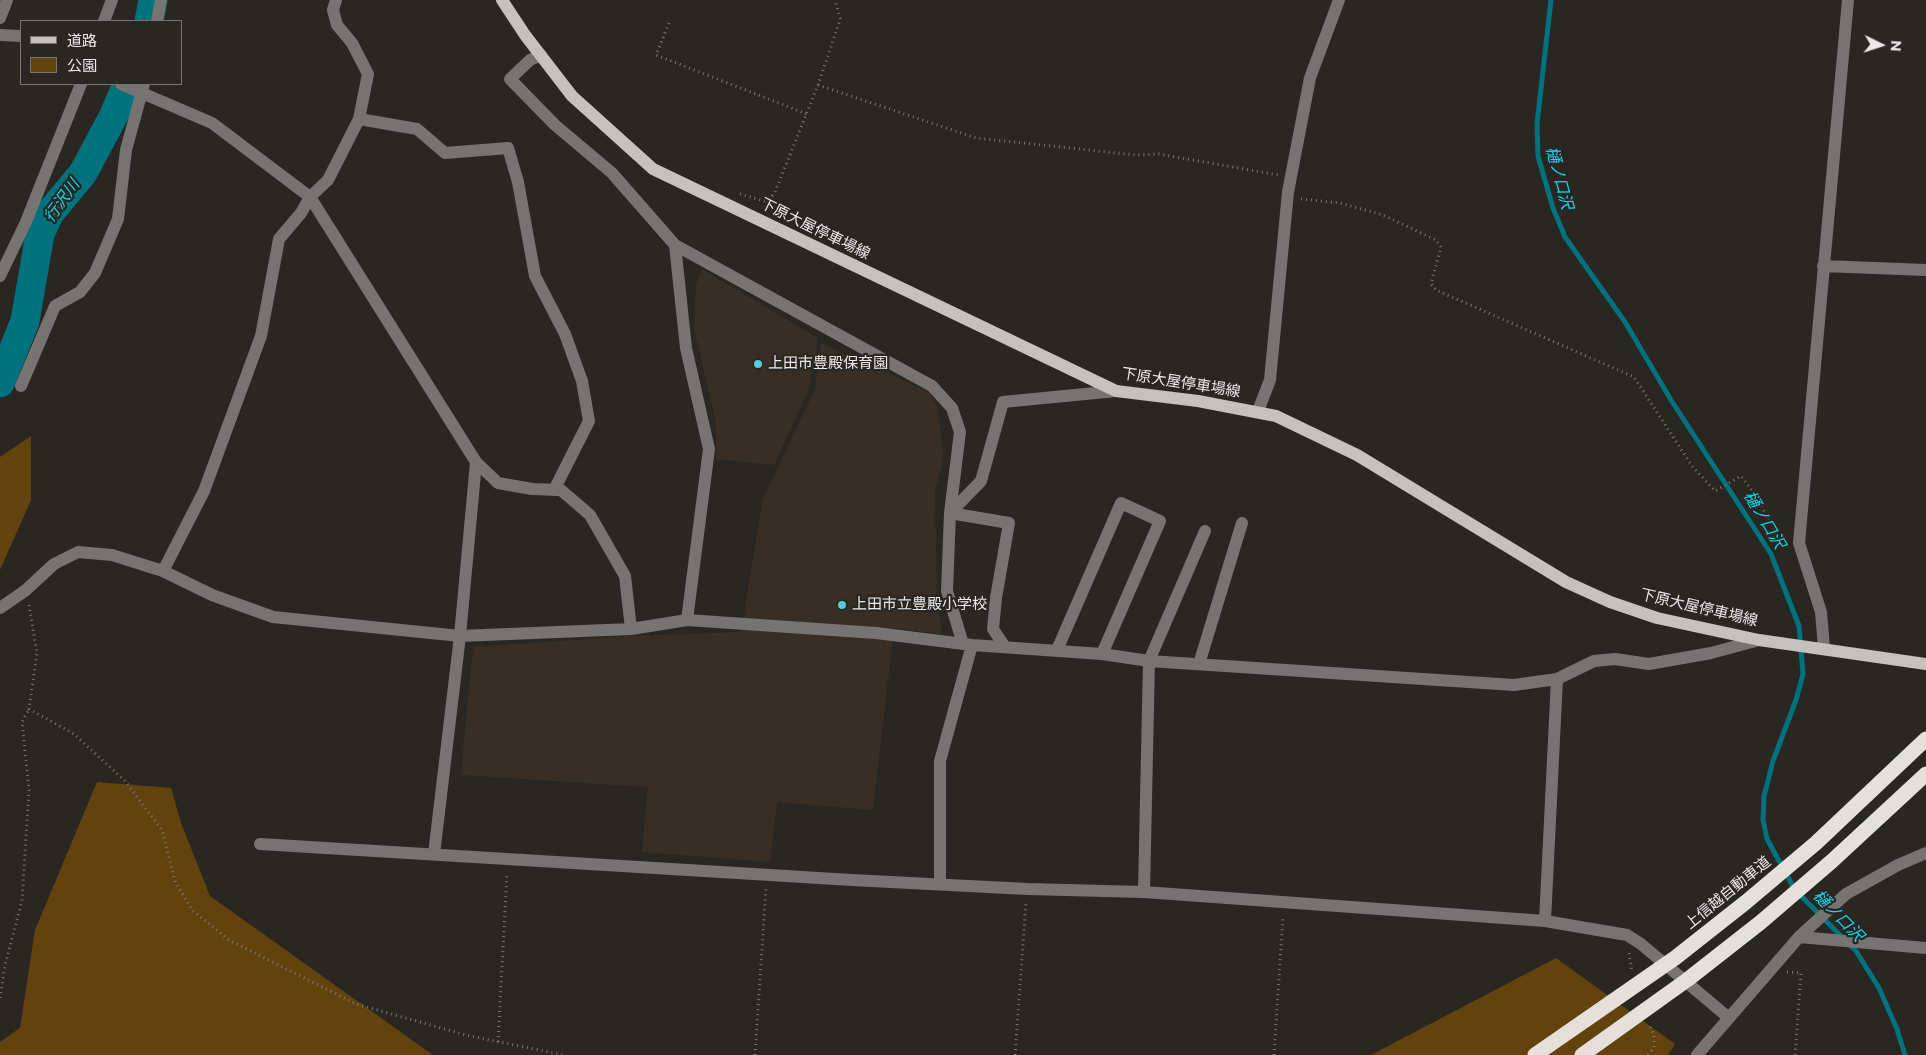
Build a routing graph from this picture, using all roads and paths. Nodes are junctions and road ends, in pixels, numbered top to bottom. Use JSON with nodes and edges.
{"nodes":[{"id":1,"x":7,"y":0,"type":"edge"},
{"id":2,"x":112,"y":0,"type":"edge"},
{"id":3,"x":161,"y":0,"type":"edge"},
{"id":4,"x":336,"y":0,"type":"edge"},
{"id":5,"x":502,"y":0,"type":"edge"},
{"id":6,"x":835,"y":0,"type":"edge"},
{"id":7,"x":1339,"y":0,"type":"edge"},
{"id":8,"x":1848,"y":0,"type":"edge"},
{"id":9,"x":0,"y":18,"type":"edge"},
{"id":10,"x":104,"y":20,"type":"edge"},
{"id":11,"x":157,"y":20,"type":"edge"},
{"id":12,"x":669,"y":23,"type":"dead end"},
{"id":13,"x":0,"y":35,"type":"edge"},
{"id":14,"x":20,"y":36,"type":"edge"},
{"id":15,"x":541,"y":55,"type":"junction"},
{"id":16,"x":82,"y":85,"type":"edge"},
{"id":17,"x":126,"y":85,"type":"edge"},
{"id":18,"x":818,"y":85,"type":"junction"},
{"id":19,"x":142,"y":88,"type":"edge"},
{"id":20,"x":807,"y":114,"type":"junction"},
{"id":21,"x":359,"y":119,"type":"junction"},
{"id":22,"x":1290,"y":178,"type":"junction"},
{"id":23,"x":738,"y":193,"type":"dead end"},
{"id":24,"x":310,"y":197,"type":"junction"},
{"id":25,"x":1288,"y":198,"type":"junction"},
{"id":26,"x":675,"y":245,"type":"junction"},
{"id":27,"x":1824,"y":266,"type":"junction"},
{"id":28,"x":1926,"y":270,"type":"edge"},
{"id":29,"x":0,"y":276,"type":"edge"},
{"id":30,"x":21,"y":386,"type":"dead end"},
{"id":31,"x":1116,"y":391,"type":"junction"},
{"id":32,"x":1258,"y":411,"type":"junction"},
{"id":33,"x":476,"y":462,"type":"junction"},
{"id":34,"x":554,"y":490,"type":"junction"},
{"id":35,"x":950,"y":513,"type":"junction"},
{"id":36,"x":1242,"y":523,"type":"dead end"},
{"id":37,"x":1205,"y":531,"type":"dead end"},
{"id":38,"x":1798,"y":543,"type":"junction"},
{"id":39,"x":163,"y":571,"type":"junction"},
{"id":40,"x":22,"y":593,"type":"junction"},
{"id":41,"x":0,"y":608,"type":"edge"},
{"id":42,"x":687,"y":620,"type":"junction"},
{"id":43,"x":631,"y":629,"type":"junction"},
{"id":44,"x":460,"y":636,"type":"junction"},
{"id":45,"x":1760,"y":640,"type":"junction"},
{"id":46,"x":967,"y":644,"type":"junction"},
{"id":47,"x":1005,"y":647,"type":"junction"},
{"id":48,"x":1824,"y":648,"type":"junction"},
{"id":49,"x":1057,"y":650,"type":"junction"},
{"id":50,"x":1102,"y":654,"type":"junction"},
{"id":51,"x":1149,"y":661,"type":"junction"},
{"id":52,"x":1199,"y":664,"type":"junction"},
{"id":53,"x":1926,"y":664,"type":"edge"},
{"id":54,"x":1557,"y":679,"type":"junction"},
{"id":55,"x":29,"y":709,"type":"junction"},
{"id":56,"x":1926,"y":739,"type":"edge"},
{"id":57,"x":1926,"y":774,"type":"edge"},
{"id":58,"x":260,"y":844,"type":"dead end"},
{"id":59,"x":1926,"y":853,"type":"edge"},
{"id":60,"x":434,"y":854,"type":"junction"},
{"id":61,"x":508,"y":858,"type":"junction"},
{"id":62,"x":767,"y":874,"type":"junction"},
{"id":63,"x":940,"y":884,"type":"junction"},
{"id":64,"x":1027,"y":889,"type":"junction"},
{"id":65,"x":1144,"y":892,"type":"junction"},
{"id":66,"x":1284,"y":902,"type":"junction"},
{"id":67,"x":1545,"y":921,"type":"junction"},
{"id":68,"x":1799,"y":937,"type":"junction"},
{"id":69,"x":1926,"y":948,"type":"edge"},
{"id":70,"x":1769,"y":972,"type":"junction"},
{"id":71,"x":0,"y":998,"type":"edge"},
{"id":72,"x":1729,"y":1018,"type":"junction"},
{"id":73,"x":498,"y":1042,"type":"junction"},
{"id":74,"x":563,"y":1055,"type":"edge"},
{"id":75,"x":755,"y":1055,"type":"edge"},
{"id":76,"x":1015,"y":1055,"type":"edge"},
{"id":77,"x":1274,"y":1055,"type":"edge"},
{"id":78,"x":1535,"y":1055,"type":"edge"},
{"id":79,"x":1582,"y":1055,"type":"edge"},
{"id":80,"x":1697,"y":1055,"type":"edge"},
{"id":81,"x":1796,"y":1055,"type":"edge"}],
"edges":[{"from":1,"to":9,"type":"street"},
{"from":2,"to":10,"type":"street"},
{"from":3,"to":11,"type":"street"},
{"from":4,"to":21,"type":"street"},
{"from":5,"to":15,"type":"main road","name":"下原大屋停車場線"},
{"from":6,"to":18,"type":"path"},
{"from":7,"to":22,"type":"street"},
{"from":8,"to":27,"type":"street"},
{"from":12,"to":20,"type":"path"},
{"from":13,"to":14,"type":"street"},
{"from":15,"to":26,"type":"street"},
{"from":15,"to":31,"type":"main road","name":"下原大屋停車場線"},
{"from":16,"to":29,"type":"street"},
{"from":17,"to":19,"type":"street"},
{"from":18,"to":20,"type":"path"},
{"from":18,"to":22,"type":"path"},
{"from":19,"to":24,"type":"street"},
{"from":19,"to":30,"type":"street"},
{"from":20,"to":23,"type":"path"},
{"from":21,"to":24,"type":"street"},
{"from":21,"to":34,"type":"street"},
{"from":22,"to":25,"type":"street"},
{"from":24,"to":33,"type":"street"},
{"from":24,"to":39,"type":"street"},
{"from":25,"to":32,"type":"street"},
{"from":25,"to":38,"type":"path"},
{"from":26,"to":35,"type":"street"},
{"from":26,"to":42,"type":"street"},
{"from":27,"to":28,"type":"street"},
{"from":27,"to":38,"type":"street"},
{"from":31,"to":32,"type":"main road","name":"下原大屋停車場線"},
{"from":31,"to":35,"type":"street"},
{"from":32,"to":45,"type":"main road","name":"下原大屋停車場線"},
{"from":33,"to":34,"type":"street"},
{"from":33,"to":44,"type":"street"},
{"from":34,"to":43,"type":"street"},
{"from":35,"to":46,"type":"street"},
{"from":35,"to":47,"type":"street"},
{"from":36,"to":52,"type":"street"},
{"from":37,"to":51,"type":"street"},
{"from":38,"to":48,"type":"street"},
{"from":39,"to":40,"type":"street"},
{"from":39,"to":44,"type":"street"},
{"from":40,"to":41,"type":"street"},
{"from":40,"to":55,"type":"path"},
{"from":42,"to":43,"type":"street"},
{"from":42,"to":46,"type":"street"},
{"from":43,"to":44,"type":"street"},
{"from":44,"to":60,"type":"street"},
{"from":45,"to":48,"type":"main road","name":"下原大屋停車場線"},
{"from":45,"to":54,"type":"street"},
{"from":46,"to":47,"type":"street"},
{"from":46,"to":63,"type":"street"},
{"from":47,"to":49,"type":"street"},
{"from":48,"to":53,"type":"main road","name":"下原大屋停車場線"},
{"from":49,"to":50,"type":"street"},
{"from":49,"to":50,"type":"street"},
{"from":50,"to":51,"type":"street"},
{"from":51,"to":52,"type":"street"},
{"from":51,"to":65,"type":"street"},
{"from":52,"to":54,"type":"street"},
{"from":54,"to":67,"type":"street"},
{"from":55,"to":71,"type":"path"},
{"from":55,"to":73,"type":"path"},
{"from":56,"to":78,"type":"highway","name":"上信越自動車道","bridge":true},
{"from":57,"to":79,"type":"highway","bridge":true},
{"from":58,"to":60,"type":"street"},
{"from":59,"to":68,"type":"street"},
{"from":60,"to":61,"type":"street"},
{"from":61,"to":62,"type":"street"},
{"from":61,"to":73,"type":"path"},
{"from":62,"to":63,"type":"street"},
{"from":62,"to":75,"type":"path"},
{"from":63,"to":64,"type":"street"},
{"from":64,"to":65,"type":"street"},
{"from":64,"to":76,"type":"path"},
{"from":65,"to":66,"type":"street"},
{"from":66,"to":67,"type":"street"},
{"from":66,"to":77,"type":"path"},
{"from":67,"to":72,"type":"street"},
{"from":68,"to":69,"type":"street"},
{"from":68,"to":70,"type":"street"},
{"from":70,"to":72,"type":"street"},
{"from":70,"to":81,"type":"path"},
{"from":72,"to":80,"type":"street"},
{"from":73,"to":74,"type":"path"}]}
